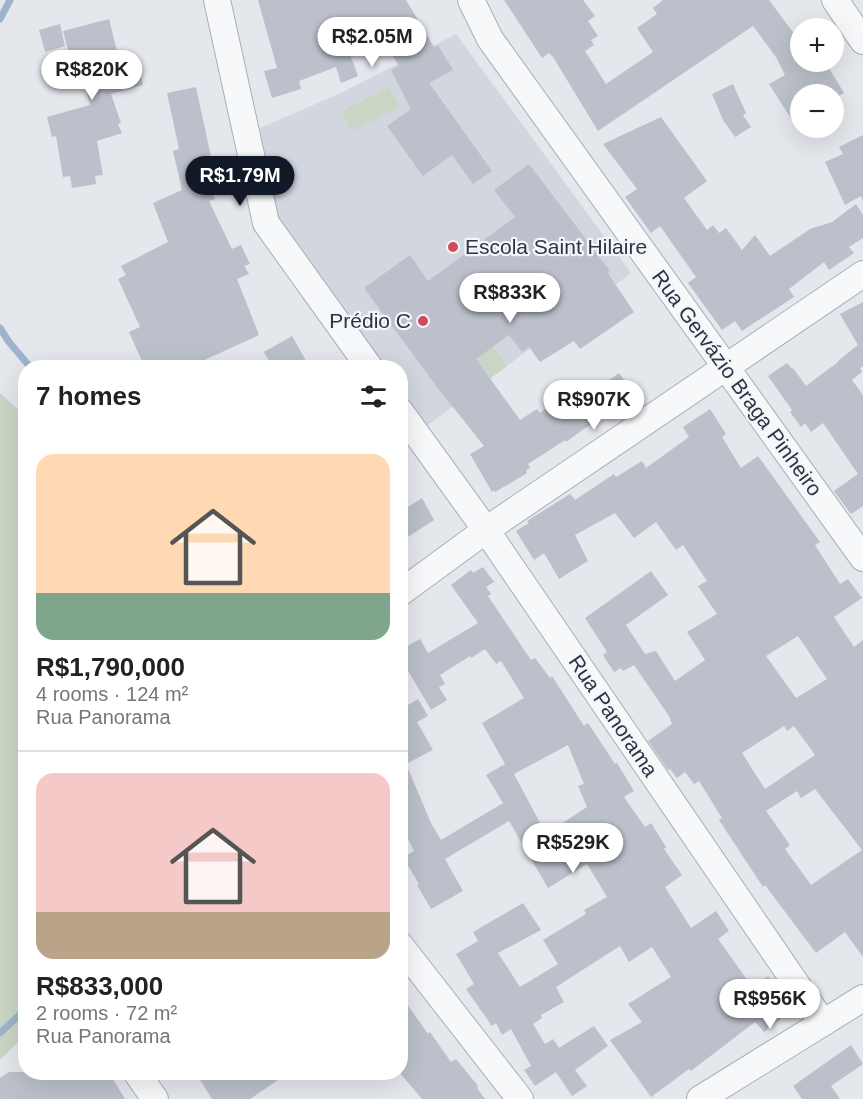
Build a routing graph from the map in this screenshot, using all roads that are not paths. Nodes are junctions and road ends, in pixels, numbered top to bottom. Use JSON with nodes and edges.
{"nodes":[{"id":1,"x":217,"y":0,"type":"edge"},
{"id":2,"x":471,"y":0,"type":"edge"},
{"id":3,"x":835,"y":0,"type":"edge"},
{"id":4,"x":863,"y":41,"type":"edge"},
{"id":5,"x":863,"y":274,"type":"edge"},
{"id":6,"x":364,"y":360,"type":"edge"},
{"id":7,"x":727,"y":368,"type":"junction"},
{"id":8,"x":408,"y":422,"type":"edge"},
{"id":9,"x":486,"y":530,"type":"junction"},
{"id":10,"x":863,"y":558,"type":"edge"},
{"id":11,"x":408,"y":587,"type":"edge"},
{"id":12,"x":408,"y":955,"type":"edge"},
{"id":13,"x":863,"y":998,"type":"edge"},
{"id":14,"x":824,"y":1023,"type":"junction"},
{"id":15,"x":142,"y":1080,"type":"edge"},
{"id":16,"x":155,"y":1099,"type":"edge"},
{"id":17,"x":520,"y":1099,"type":"edge"},
{"id":18,"x":700,"y":1099,"type":"edge"}],
"edges":[{"from":1,"to":6,"type":"street"},
{"from":2,"to":7,"type":"street","name":"Rua Gervázio Braga Pinheiro"},
{"from":3,"to":4,"type":"street"},
{"from":5,"to":7,"type":"street"},
{"from":7,"to":9,"type":"street"},
{"from":7,"to":10,"type":"street","name":"Rua Gervázio Braga Pinheiro"},
{"from":8,"to":9,"type":"street","name":"Rua Panorama"},
{"from":9,"to":11,"type":"street"},
{"from":9,"to":14,"type":"street","name":"Rua Panorama"},
{"from":12,"to":17,"type":"street"},
{"from":13,"to":14,"type":"street"},
{"from":14,"to":18,"type":"street"},
{"from":15,"to":16,"type":"street"}]}
